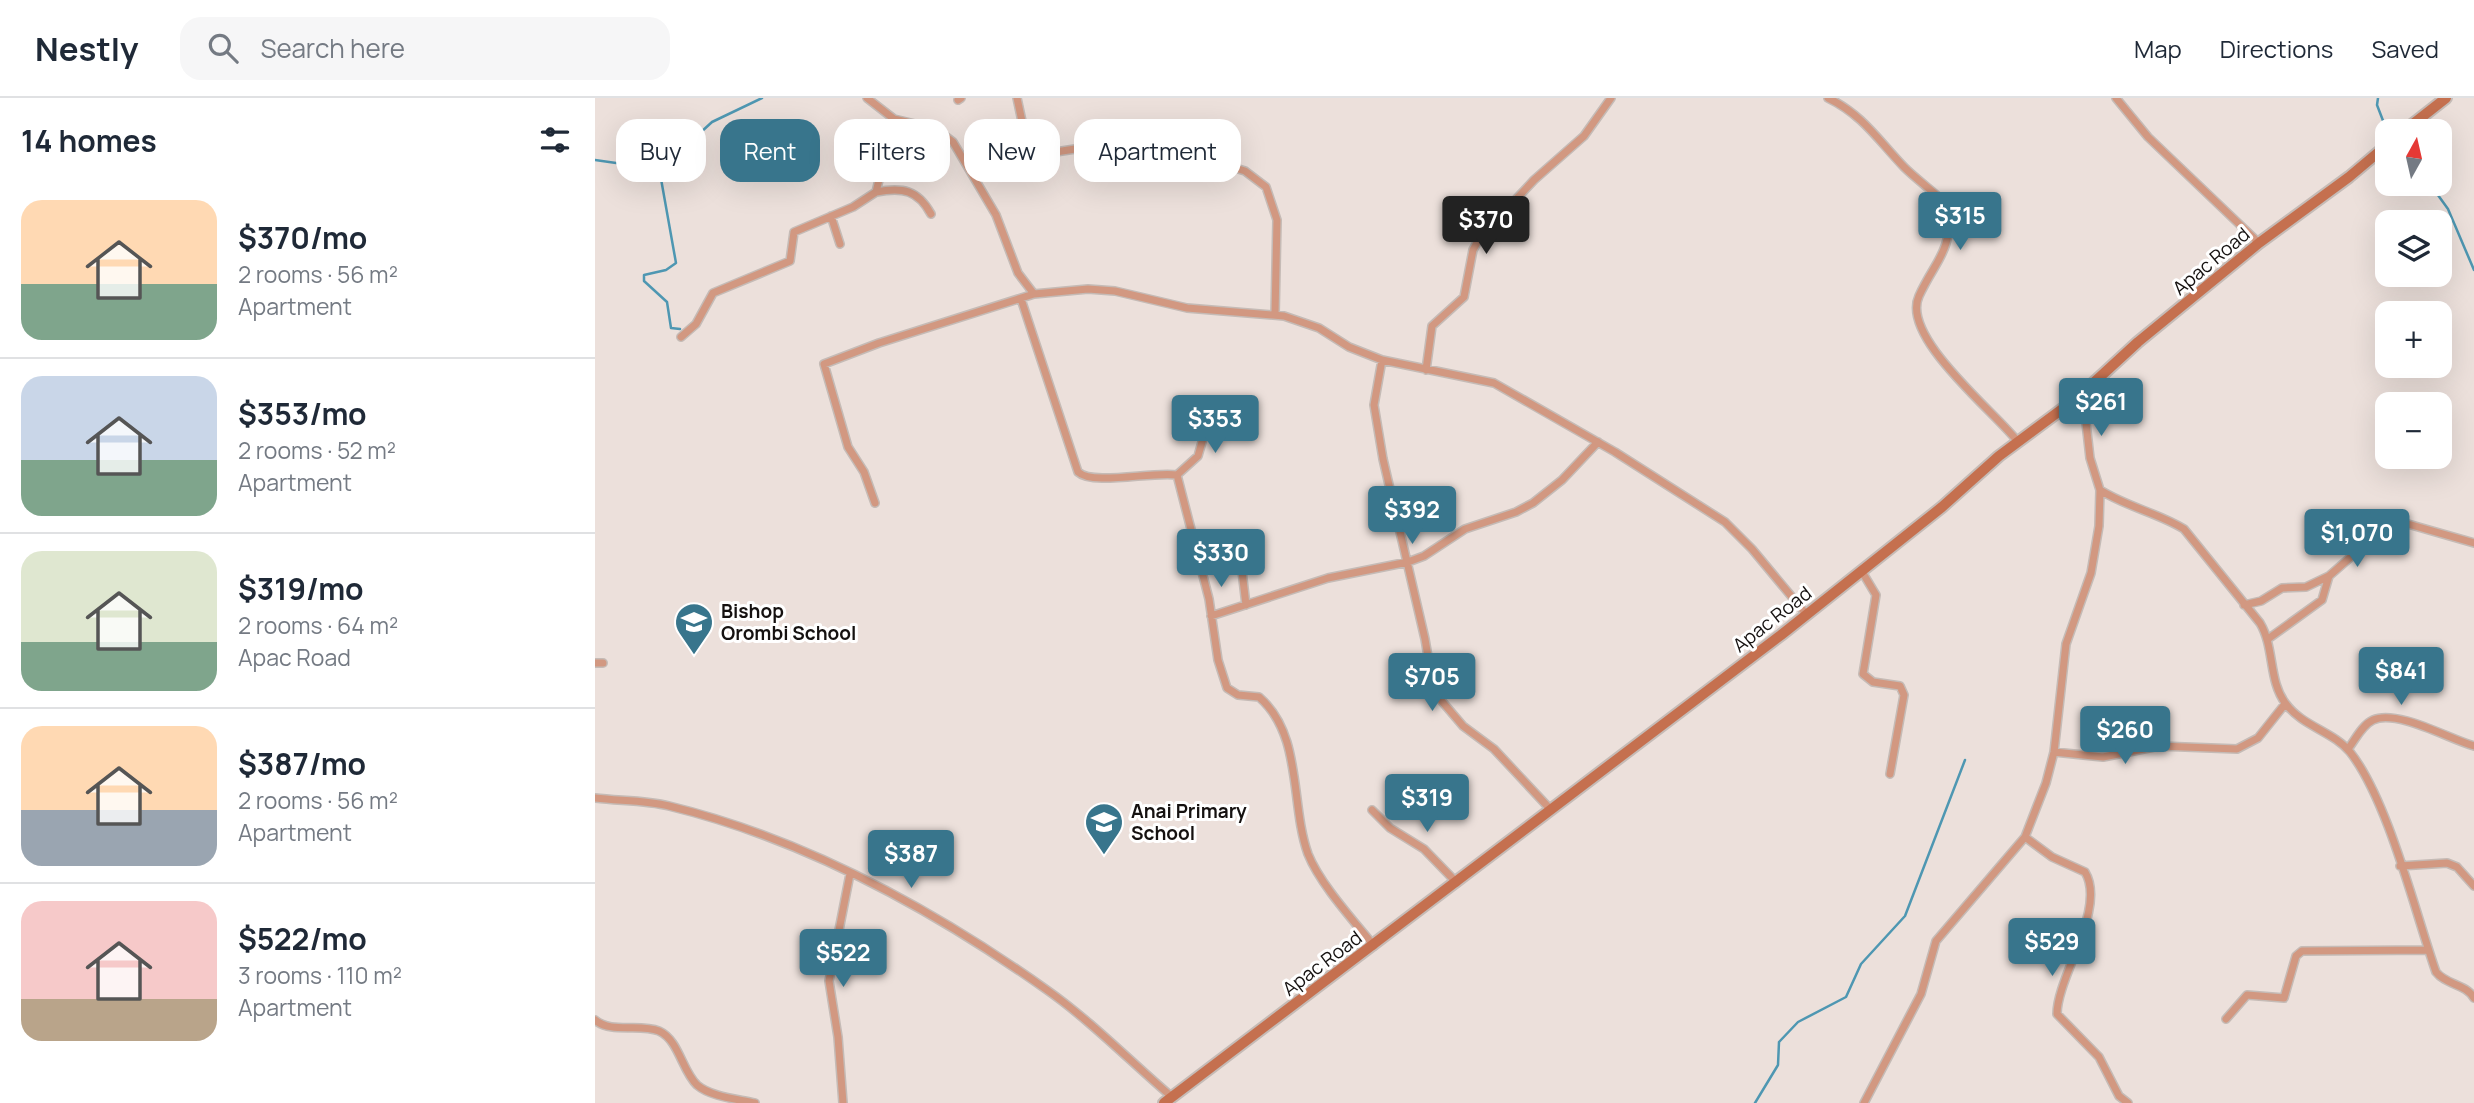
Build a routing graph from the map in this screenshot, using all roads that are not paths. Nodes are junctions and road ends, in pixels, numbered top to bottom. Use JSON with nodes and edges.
{"nodes":[{"id":1,"x":867,"y":98,"type":"edge"},
{"id":2,"x":1017,"y":98,"type":"edge"},
{"id":3,"x":1611,"y":98,"type":"edge"},
{"id":4,"x":1828,"y":98,"type":"edge"},
{"id":5,"x":2116,"y":98,"type":"edge"},
{"id":6,"x":2446,"y":98,"type":"edge"},
{"id":7,"x":894,"y":119,"type":"edge"},
{"id":8,"x":1022,"y":119,"type":"edge"},
{"id":9,"x":2419,"y":119,"type":"edge"},
{"id":10,"x":950,"y":140,"type":"edge"},
{"id":11,"x":1060,"y":149,"type":"edge"},
{"id":12,"x":2375,"y":155,"type":"edge"},
{"id":13,"x":964,"y":160,"type":"edge"},
{"id":14,"x":878,"y":182,"type":"edge"},
{"id":15,"x":977,"y":182,"type":"edge"},
{"id":16,"x":876,"y":192,"type":"junction"},
{"id":17,"x":931,"y":214,"type":"dead end"},
{"id":18,"x":831,"y":216,"type":"junction"},
{"id":19,"x":2259,"y":243,"type":"junction"},
{"id":20,"x":840,"y":244,"type":"dead end"},
{"id":21,"x":1034,"y":293,"type":"junction"},
{"id":22,"x":1021,"y":299,"type":"junction"},
{"id":23,"x":1275,"y":315,"type":"junction"},
{"id":24,"x":681,"y":337,"type":"dead end"},
{"id":25,"x":1382,"y":360,"type":"junction"},
{"id":26,"x":1426,"y":370,"type":"junction"},
{"id":27,"x":2077,"y":398,"type":"junction"},
{"id":28,"x":1196,"y":424,"type":"dead end"},
{"id":29,"x":1598,"y":442,"type":"junction"},
{"id":30,"x":2018,"y":442,"type":"junction"},
{"id":31,"x":1177,"y":475,"type":"junction"},
{"id":32,"x":2101,"y":490,"type":"junction"},
{"id":33,"x":875,"y":503,"type":"dead end"},
{"id":34,"x":1238,"y":537,"type":"dead end"},
{"id":35,"x":2474,"y":543,"type":"edge"},
{"id":36,"x":1408,"y":562,"type":"junction"},
{"id":37,"x":1861,"y":570,"type":"junction"},
{"id":38,"x":2329,"y":576,"type":"junction"},
{"id":39,"x":1246,"y":605,"type":"junction"},
{"id":40,"x":2244,"y":605,"type":"junction"},
{"id":41,"x":1807,"y":615,"type":"junction"},
{"id":42,"x":1211,"y":616,"type":"junction"},
{"id":43,"x":2268,"y":639,"type":"junction"},
{"id":44,"x":2285,"y":704,"type":"junction"},
{"id":45,"x":2474,"y":746,"type":"edge"},
{"id":46,"x":2348,"y":749,"type":"junction"},
{"id":47,"x":2054,"y":752,"type":"junction"},
{"id":48,"x":1890,"y":775,"type":"dead end"},
{"id":49,"x":595,"y":798,"type":"edge"},
{"id":50,"x":1372,"y":810,"type":"dead end"},
{"id":51,"x":1551,"y":810,"type":"junction"},
{"id":52,"x":2025,"y":837,"type":"junction"},
{"id":53,"x":2400,"y":866,"type":"junction"},
{"id":54,"x":850,"y":874,"type":"junction"},
{"id":55,"x":1457,"y":883,"type":"junction"},
{"id":56,"x":2474,"y":886,"type":"edge"},
{"id":57,"x":1374,"y":946,"type":"junction"},
{"id":58,"x":2428,"y":950,"type":"junction"},
{"id":59,"x":2474,"y":998,"type":"edge"},
{"id":60,"x":2226,"y":1019,"type":"dead end"},
{"id":61,"x":595,"y":1020,"type":"edge"},
{"id":62,"x":1168,"y":1100,"type":"edge"},
{"id":63,"x":755,"y":1103,"type":"edge"},
{"id":64,"x":843,"y":1103,"type":"edge"},
{"id":65,"x":1864,"y":1103,"type":"edge"},
{"id":66,"x":2128,"y":1103,"type":"edge"}],
"edges":[{"from":1,"to":7,"type":"street"},
{"from":2,"to":8,"type":"street"},
{"from":3,"to":26,"type":"street"},
{"from":4,"to":30,"type":"street"},
{"from":5,"to":19,"type":"street"},
{"from":6,"to":9,"type":"main road"},
{"from":10,"to":13,"type":"street"},
{"from":11,"to":23,"type":"street"},
{"from":12,"to":19,"type":"main road","name":"Apac Road"},
{"from":14,"to":16,"type":"street"},
{"from":15,"to":21,"type":"street"},
{"from":16,"to":17,"type":"street"},
{"from":16,"to":18,"type":"street"},
{"from":18,"to":20,"type":"street"},
{"from":18,"to":24,"type":"street"},
{"from":19,"to":27,"type":"main road","name":"Apac Road"},
{"from":21,"to":22,"type":"street"},
{"from":21,"to":23,"type":"street"},
{"from":22,"to":31,"type":"street"},
{"from":22,"to":33,"type":"street"},
{"from":23,"to":25,"type":"street"},
{"from":25,"to":26,"type":"street"},
{"from":25,"to":36,"type":"street"},
{"from":26,"to":29,"type":"street"},
{"from":27,"to":30,"type":"main road","name":"Apac Road"},
{"from":27,"to":32,"type":"street"},
{"from":28,"to":31,"type":"street"},
{"from":29,"to":36,"type":"street"},
{"from":29,"to":41,"type":"street"},
{"from":30,"to":37,"type":"main road","name":"Apac Road"},
{"from":31,"to":42,"type":"street"},
{"from":32,"to":40,"type":"street"},
{"from":32,"to":47,"type":"street"},
{"from":34,"to":39,"type":"street"},
{"from":35,"to":38,"type":"street"},
{"from":36,"to":39,"type":"street"},
{"from":36,"to":51,"type":"street"},
{"from":37,"to":41,"type":"main road","name":"Apac Road"},
{"from":37,"to":48,"type":"street"},
{"from":38,"to":40,"type":"street"},
{"from":38,"to":43,"type":"street"},
{"from":39,"to":42,"type":"street"},
{"from":40,"to":43,"type":"street"},
{"from":41,"to":51,"type":"main road","name":"Apac Road"},
{"from":42,"to":57,"type":"street"},
{"from":43,"to":44,"type":"street"},
{"from":44,"to":46,"type":"street"},
{"from":44,"to":47,"type":"street"},
{"from":45,"to":46,"type":"street"},
{"from":46,"to":53,"type":"street"},
{"from":47,"to":52,"type":"street"},
{"from":49,"to":54,"type":"street"},
{"from":50,"to":55,"type":"street"},
{"from":51,"to":55,"type":"main road","name":"Apac Road"},
{"from":52,"to":65,"type":"street"},
{"from":52,"to":66,"type":"street"},
{"from":53,"to":56,"type":"street"},
{"from":53,"to":58,"type":"street"},
{"from":54,"to":62,"type":"street"},
{"from":54,"to":64,"type":"street"},
{"from":55,"to":57,"type":"main road","name":"Apac Road"},
{"from":57,"to":62,"type":"main road","name":"Apac Road"},
{"from":58,"to":59,"type":"street"},
{"from":58,"to":60,"type":"street"},
{"from":61,"to":63,"type":"street"}]}
